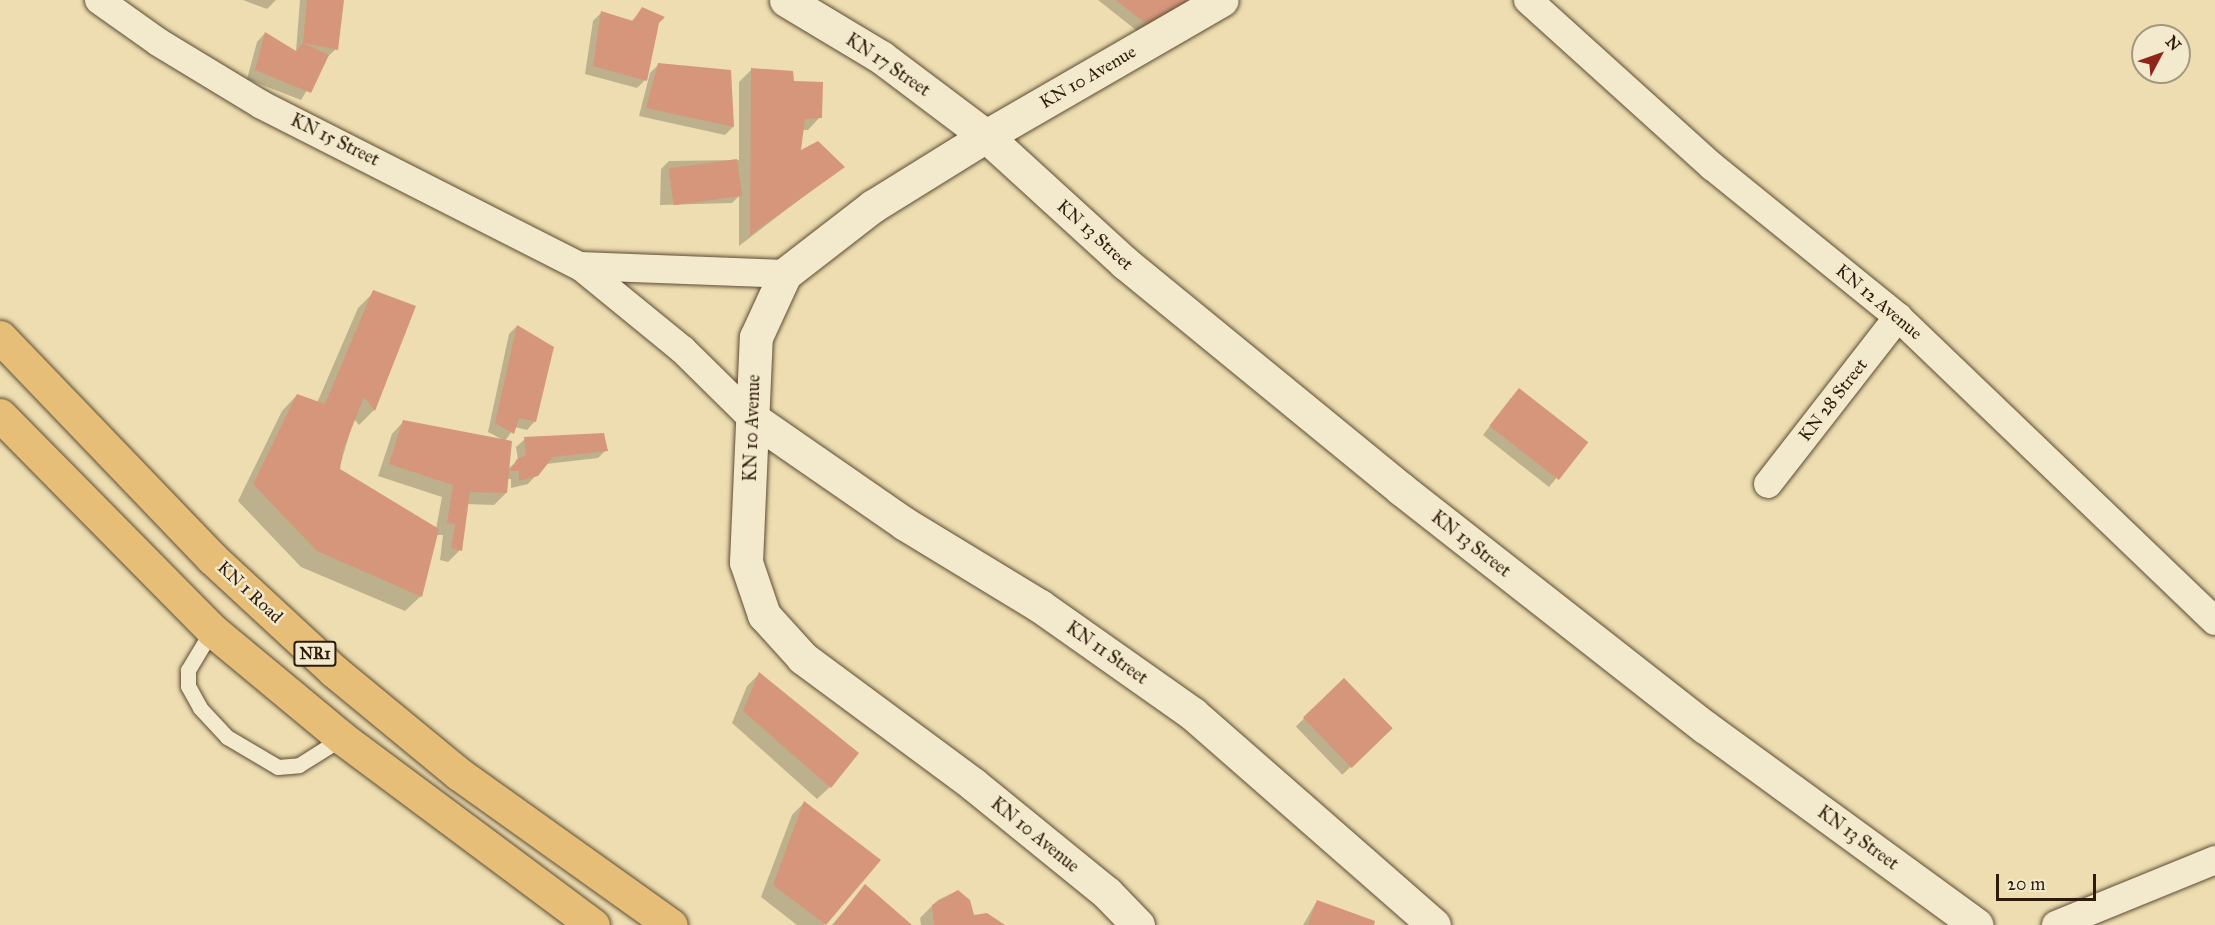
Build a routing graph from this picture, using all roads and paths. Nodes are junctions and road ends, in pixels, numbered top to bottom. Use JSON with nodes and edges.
{"nodes":[{"id":1,"x":99,"y":0,"type":"edge"},
{"id":2,"x":786,"y":0,"type":"edge"},
{"id":3,"x":1222,"y":0,"type":"edge"},
{"id":4,"x":1528,"y":0,"type":"edge"},
{"id":5,"x":986,"y":136,"type":"junction"},
{"id":6,"x":580,"y":266,"type":"junction"},
{"id":7,"x":785,"y":274,"type":"junction"},
{"id":8,"x":1898,"y":316,"type":"junction"},
{"id":9,"x":0,"y":337,"type":"edge"},
{"id":10,"x":0,"y":415,"type":"edge"},
{"id":11,"x":752,"y":418,"type":"junction"},
{"id":12,"x":1768,"y":484,"type":"dead end"},
{"id":13,"x":2215,"y":621,"type":"edge"},
{"id":14,"x":212,"y":630,"type":"junction"},
{"id":15,"x":342,"y":738,"type":"junction"},
{"id":16,"x":2215,"y":860,"type":"edge"},
{"id":17,"x":593,"y":925,"type":"edge"},
{"id":18,"x":671,"y":925,"type":"edge"},
{"id":19,"x":1138,"y":925,"type":"edge"},
{"id":20,"x":1434,"y":925,"type":"edge"},
{"id":21,"x":1977,"y":925,"type":"edge"},
{"id":22,"x":2056,"y":925,"type":"edge"}],
"edges":[{"from":1,"to":6,"type":"street","name":"KN 15 Street"},
{"from":2,"to":5,"type":"street","name":"KN 17 Street"},
{"from":3,"to":5,"type":"street","name":"KN 10 Avenue"},
{"from":4,"to":8,"type":"street","name":"KN 12 Avenue"},
{"from":5,"to":7,"type":"street","name":"KN 10 Avenue"},
{"from":5,"to":21,"type":"street","name":"KN 13 Street"},
{"from":6,"to":7,"type":"street","name":"KN 15 Street"},
{"from":6,"to":11,"type":"street","name":"KN 15 Street"},
{"from":7,"to":11,"type":"street","name":"KN 10 Avenue"},
{"from":8,"to":12,"type":"street","name":"KN 28 Street"},
{"from":8,"to":13,"type":"street","name":"KN 12 Avenue"},
{"from":9,"to":18,"type":"highway","name":"KN 1 Road","number":"NR1"},
{"from":10,"to":14,"type":"highway","number":"NR1"},
{"from":11,"to":19,"type":"street","name":"KN 10 Avenue"},
{"from":11,"to":20,"type":"street","name":"KN 11 Street"},
{"from":14,"to":15,"type":"highway","number":"NR1"},
{"from":14,"to":15,"type":"lane"},
{"from":15,"to":17,"type":"highway","number":"NR1"},
{"from":16,"to":22,"type":"street"}]}
